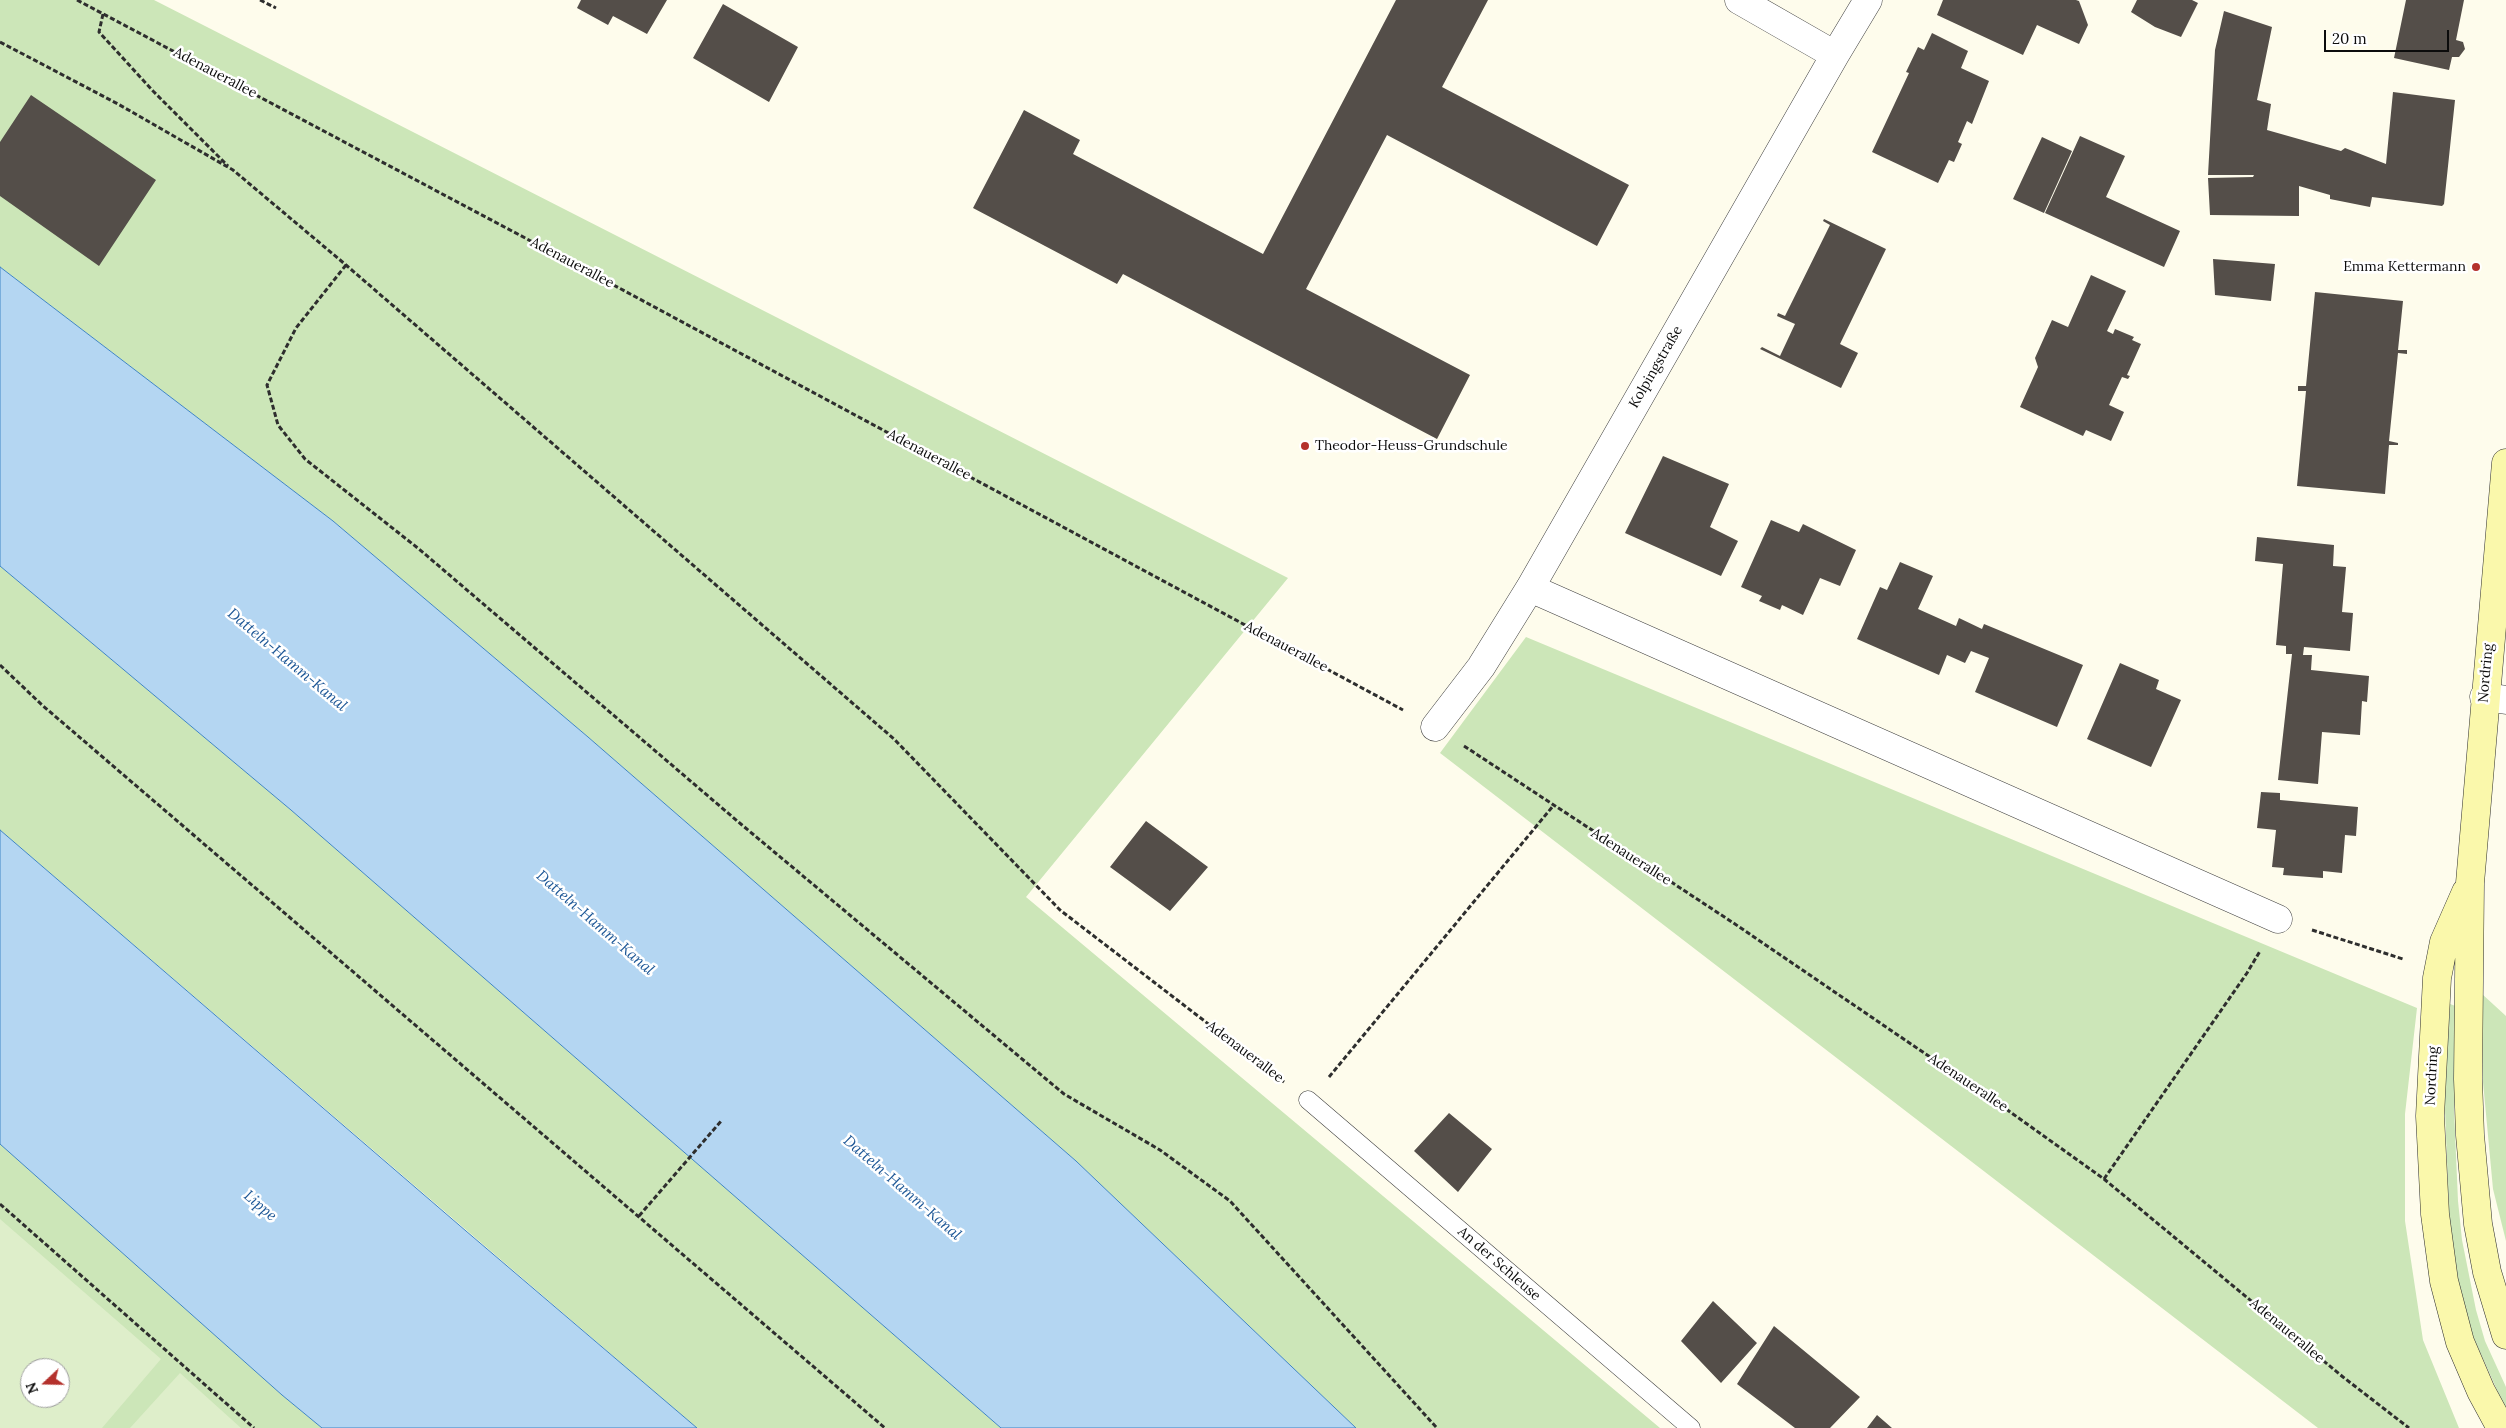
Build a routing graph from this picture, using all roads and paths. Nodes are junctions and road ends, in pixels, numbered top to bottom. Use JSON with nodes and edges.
{"nodes":[{"id":1,"x":77,"y":0,"type":"edge"},
{"id":2,"x":260,"y":0,"type":"edge"},
{"id":3,"x":1739,"y":0,"type":"edge"},
{"id":4,"x":1868,"y":0,"type":"edge"},
{"id":5,"x":276,"y":8,"type":"dead end"},
{"id":6,"x":104,"y":14,"type":"junction"},
{"id":7,"x":0,"y":42,"type":"edge"},
{"id":8,"x":1834,"y":55,"type":"junction"},
{"id":9,"x":233,"y":170,"type":"junction"},
{"id":10,"x":346,"y":265,"type":"junction"},
{"id":11,"x":2506,"y":463,"type":"edge"},
{"id":12,"x":1530,"y":588,"type":"junction"},
{"id":13,"x":0,"y":665,"type":"edge"},
{"id":14,"x":2495,"y":698,"type":"edge"},
{"id":15,"x":1435,"y":727,"type":"junction"},
{"id":16,"x":1553,"y":806,"type":"junction"},
{"id":17,"x":2470,"y":884,"type":"junction"},
{"id":18,"x":2278,"y":919,"type":"junction"},
{"id":19,"x":2437,"y":978,"type":"junction"},
{"id":20,"x":1308,"y":1100,"type":"junction"},
{"id":21,"x":722,"y":1120,"type":"dead end"},
{"id":22,"x":2104,"y":1179,"type":"junction"},
{"id":23,"x":0,"y":1204,"type":"edge"},
{"id":24,"x":639,"y":1216,"type":"junction"},
{"id":25,"x":2506,"y":1335,"type":"edge"},
{"id":26,"x":254,"y":1428,"type":"edge"},
{"id":27,"x":884,"y":1428,"type":"edge"},
{"id":28,"x":1437,"y":1428,"type":"edge"},
{"id":29,"x":1691,"y":1428,"type":"edge"},
{"id":30,"x":2409,"y":1428,"type":"edge"},
{"id":31,"x":2501,"y":1428,"type":"edge"}],
"edges":[{"from":1,"to":6,"type":"path","name":"Adenauerallee"},
{"from":2,"to":5,"type":"path"},
{"from":3,"to":8,"type":"street"},
{"from":4,"to":8,"type":"street","name":"Kolpingstraße"},
{"from":6,"to":9,"type":"path"},
{"from":6,"to":15,"type":"path","name":"Adenauerallee"},
{"from":7,"to":9,"type":"path","name":"Adenauerallee"},
{"from":8,"to":12,"type":"street","name":"Kolpingstraße"},
{"from":9,"to":10,"type":"path","name":"Adenauerallee"},
{"from":10,"to":20,"type":"path","name":"Adenauerallee"},
{"from":10,"to":28,"type":"path"},
{"from":11,"to":14,"type":"main road","name":"Nordring"},
{"from":12,"to":15,"type":"street","name":"Kolpingstraße"},
{"from":12,"to":18,"type":"street"},
{"from":13,"to":24,"type":"path"},
{"from":14,"to":17,"type":"main road","name":"Nordring"},
{"from":15,"to":16,"type":"path","name":"Adenauerallee"},
{"from":16,"to":20,"type":"path"},
{"from":16,"to":22,"type":"path","name":"Adenauerallee"},
{"from":17,"to":19,"type":"main road","name":"Nordring"},
{"from":17,"to":25,"type":"main road","name":"Nordring"},
{"from":18,"to":19,"type":"path"},
{"from":18,"to":22,"type":"path"},
{"from":19,"to":31,"type":"main road","name":"Nordring"},
{"from":20,"to":29,"type":"lane","name":"An der Schleuse"},
{"from":21,"to":24,"type":"path"},
{"from":22,"to":30,"type":"path","name":"Adenauerallee"},
{"from":23,"to":26,"type":"path"},
{"from":24,"to":27,"type":"path"}]}
